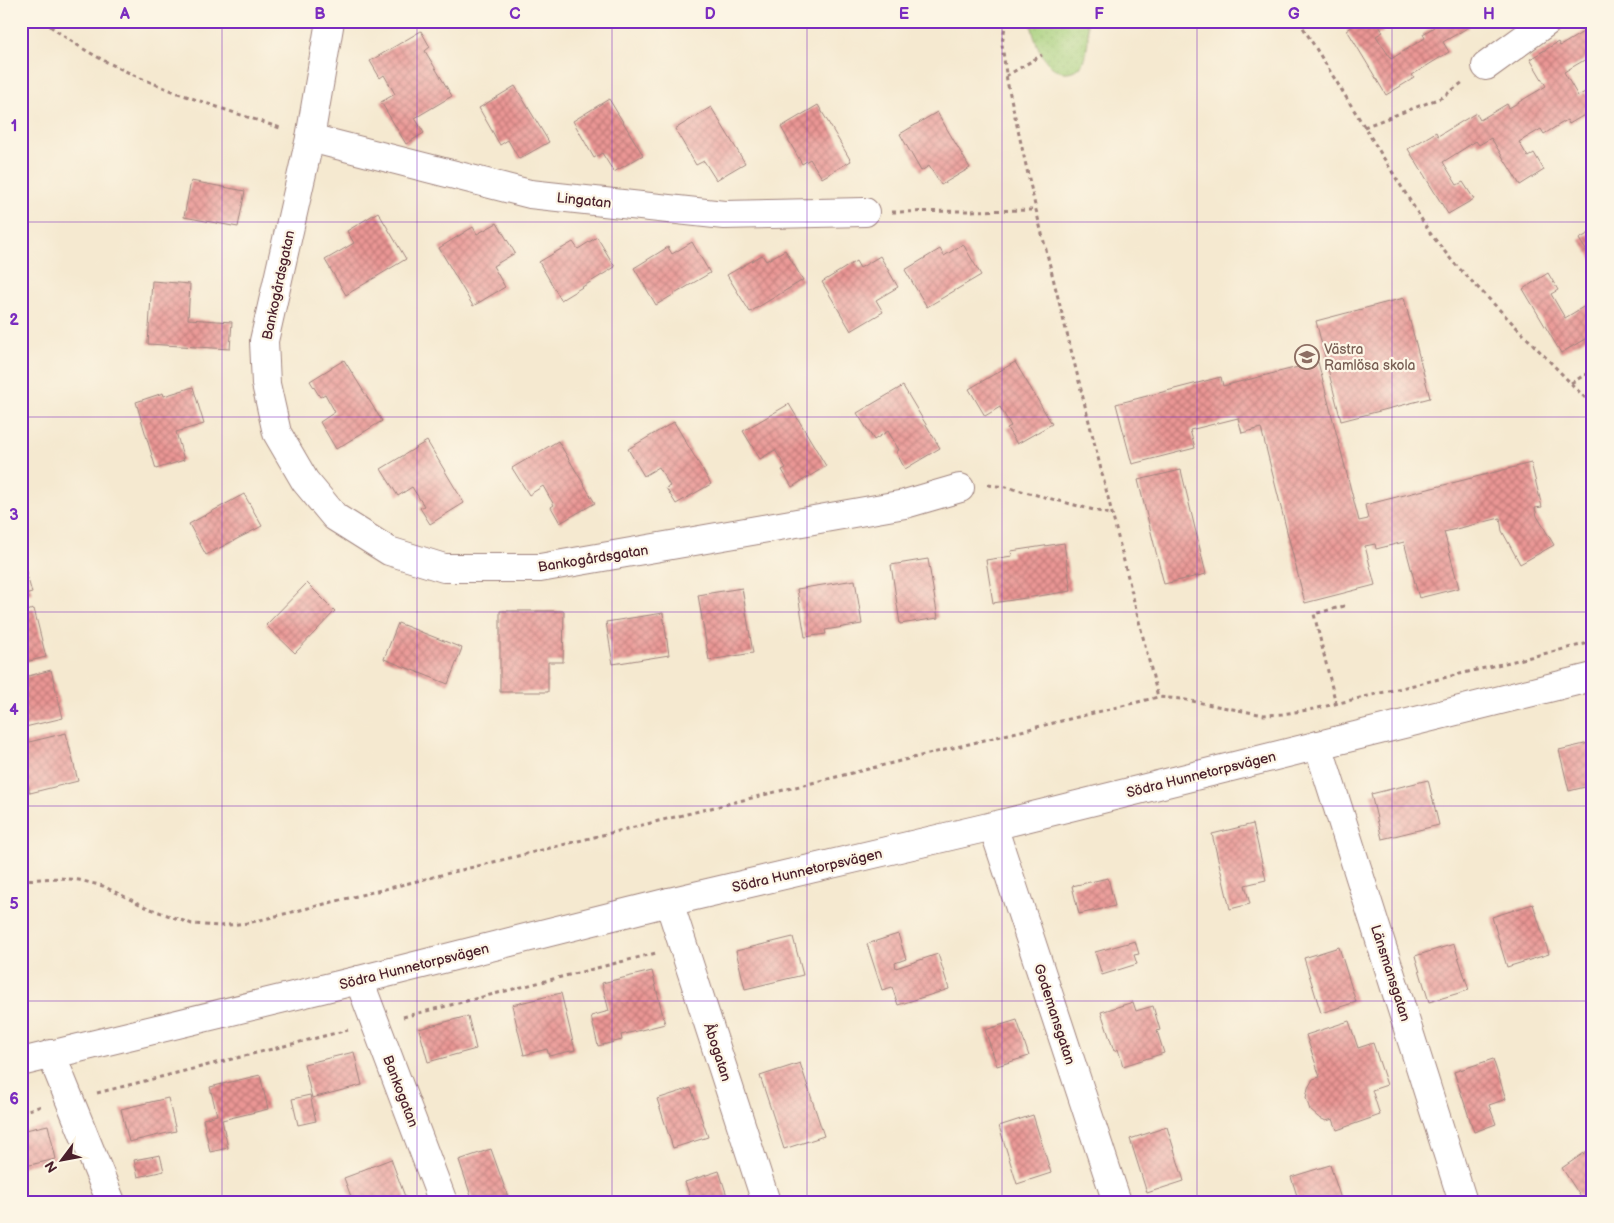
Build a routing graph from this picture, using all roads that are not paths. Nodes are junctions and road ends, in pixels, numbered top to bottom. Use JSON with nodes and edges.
{"nodes":[{"id":1,"x":330,"y":21,"type":"edge"},
{"id":2,"x":1548,"y":21,"type":"edge"},
{"id":3,"x":1486,"y":66,"type":"road end"},
{"id":4,"x":310,"y":138,"type":"junction"},
{"id":5,"x":865,"y":212,"type":"road end"},
{"id":6,"x":960,"y":488,"type":"road end"},
{"id":7,"x":1593,"y":677,"type":"edge"},
{"id":8,"x":1318,"y":745,"type":"junction"},
{"id":9,"x":993,"y":826,"type":"junction"},
{"id":10,"x":669,"y":902,"type":"junction"},
{"id":11,"x":360,"y":980,"type":"junction"},
{"id":12,"x":51,"y":1054,"type":"junction"},
{"id":13,"x":21,"y":1062,"type":"edge"},
{"id":14,"x":111,"y":1202,"type":"edge"},
{"id":15,"x":442,"y":1202,"type":"edge"},
{"id":16,"x":766,"y":1202,"type":"edge"},
{"id":17,"x":1117,"y":1202,"type":"edge"},
{"id":18,"x":1464,"y":1202,"type":"edge"}],
"edges":[{"from":1,"to":4,"type":"street","name":"Bankogårdsgatan"},
{"from":2,"to":3,"type":"street"},
{"from":4,"to":5,"type":"street","name":"Lingatan"},
{"from":4,"to":6,"type":"street","name":"Bankogårdsgatan"},
{"from":7,"to":8,"type":"street","name":"Södra Hunnetorpsvägen"},
{"from":8,"to":9,"type":"street","name":"Södra Hunnetorpsvägen"},
{"from":8,"to":18,"type":"street","name":"Länsmansgatan"},
{"from":9,"to":10,"type":"street","name":"Södra Hunnetorpsvägen"},
{"from":9,"to":17,"type":"street","name":"Godemansgatan"},
{"from":10,"to":11,"type":"street","name":"Södra Hunnetorpsvägen"},
{"from":10,"to":16,"type":"street","name":"Åbogatan"},
{"from":11,"to":12,"type":"street","name":"Södra Hunnetorpsvägen"},
{"from":11,"to":15,"type":"street","name":"Bankogatan"},
{"from":12,"to":13,"type":"street","name":"Södra Hunnetorpsvägen"},
{"from":12,"to":14,"type":"street"}]}
